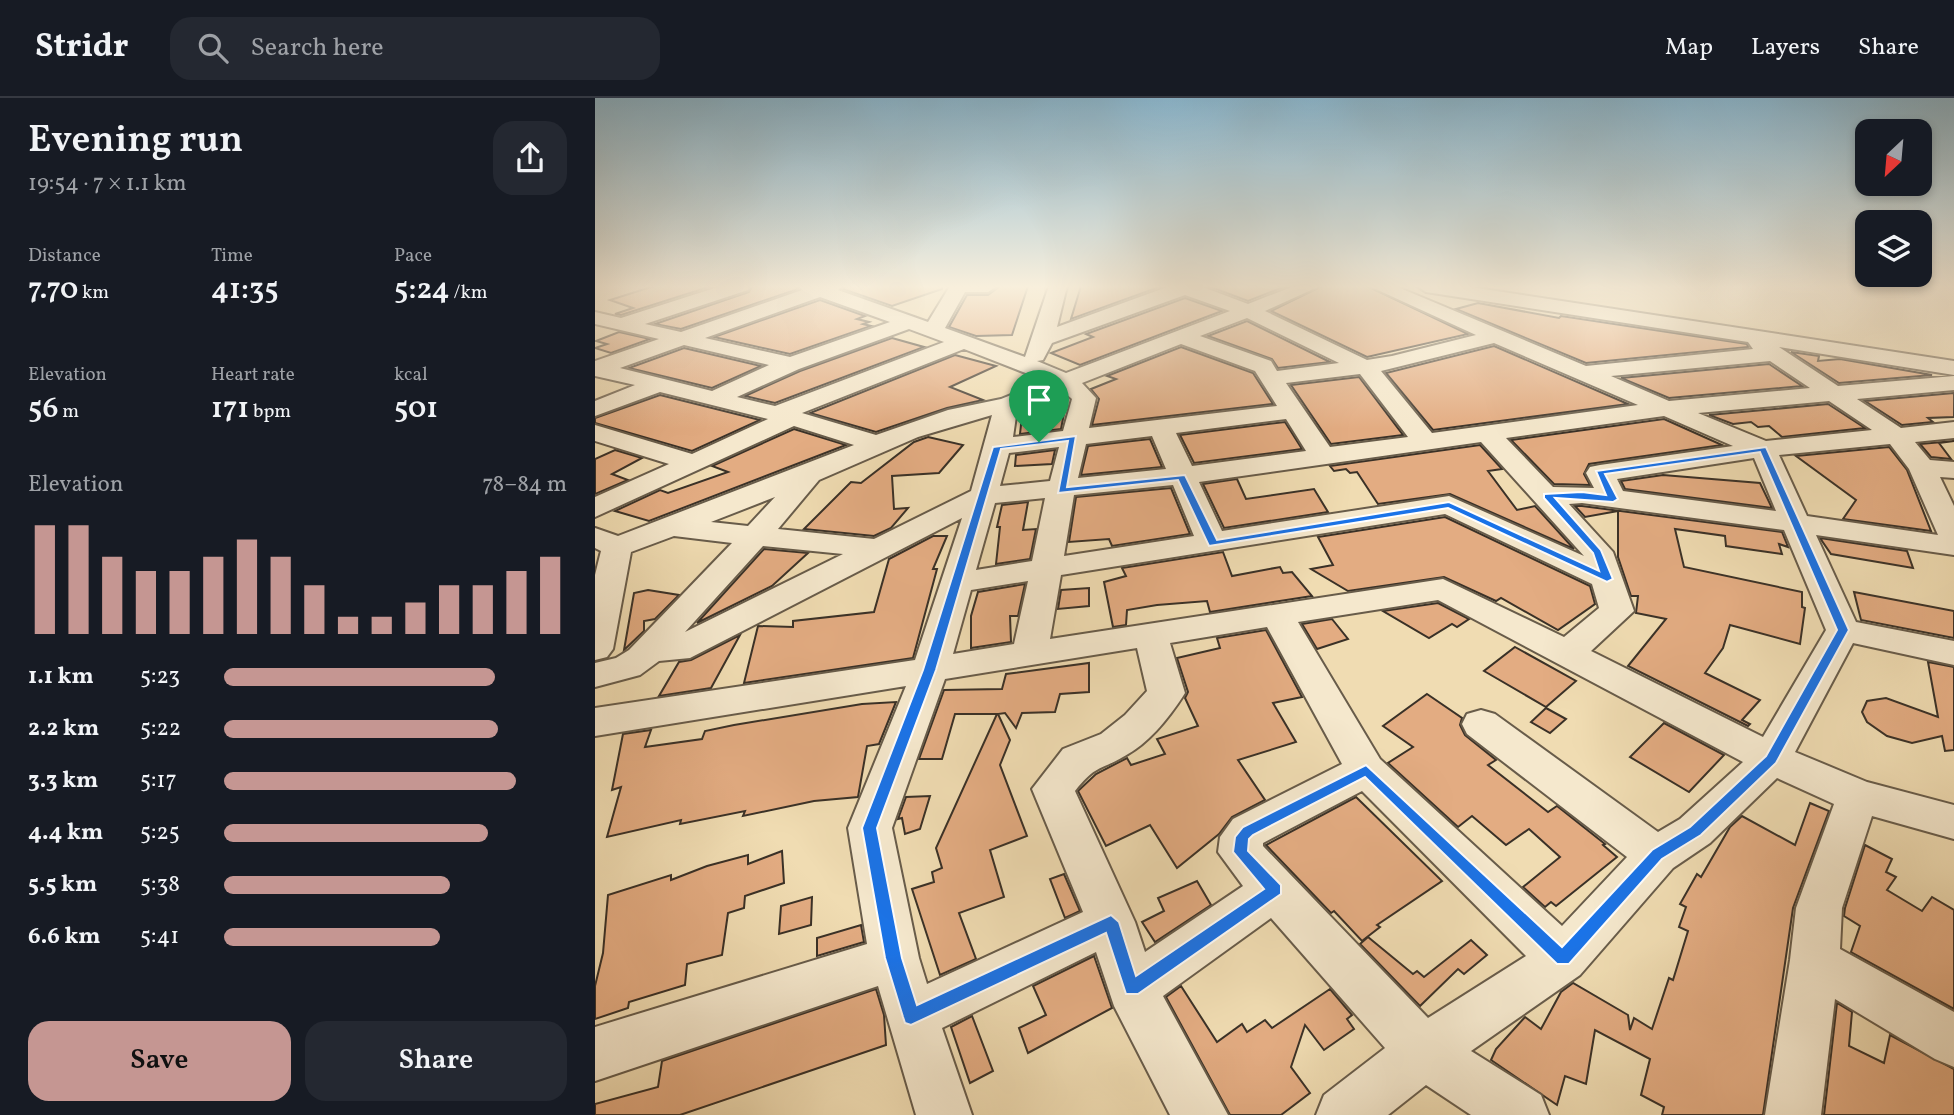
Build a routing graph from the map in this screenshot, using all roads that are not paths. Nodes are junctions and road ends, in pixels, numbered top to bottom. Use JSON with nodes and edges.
{"nodes":[{"id":1,"x":660,"y":333,"type":"edge"},
{"id":2,"x":698,"y":333,"type":"edge"},
{"id":3,"x":877,"y":333,"type":"edge"},
{"id":4,"x":936,"y":333,"type":"edge"},
{"id":5,"x":1045,"y":333,"type":"edge"},
{"id":6,"x":1059,"y":333,"type":"edge"},
{"id":7,"x":1191,"y":333,"type":"edge"},
{"id":8,"x":1295,"y":333,"type":"edge"},
{"id":9,"x":1490,"y":333,"type":"edge"},
{"id":10,"x":1728,"y":333,"type":"edge"},
{"id":11,"x":1496,"y":336,"type":"junction"},
{"id":12,"x":1182,"y":337,"type":"junction"},
{"id":13,"x":1750,"y":337,"type":"junction"},
{"id":14,"x":683,"y":339,"type":"junction"},
{"id":15,"x":1044,"y":339,"type":"junction"},
{"id":16,"x":961,"y":343,"type":"junction"},
{"id":17,"x":1773,"y":354,"type":"junction"},
{"id":18,"x":791,"y":364,"type":"junction"},
{"id":19,"x":1030,"y":366,"type":"junction"},
{"id":20,"x":1367,"y":368,"type":"junction"},
{"id":21,"x":1954,"y":368,"type":"edge"},
{"id":22,"x":596,"y":369,"type":"edge"},
{"id":23,"x":1584,"y":373,"type":"junction"},
{"id":24,"x":1273,"y":378,"type":"junction"},
{"id":25,"x":1067,"y":382,"type":"junction"},
{"id":26,"x":1954,"y":383,"type":"edge"},
{"id":27,"x":659,"y":384,"type":"junction"},
{"id":28,"x":1835,"y":394,"type":"junction"},
{"id":29,"x":715,"y":398,"type":"junction"},
{"id":30,"x":1006,"y":405,"type":"junction"},
{"id":31,"x":1668,"y":408,"type":"junction"},
{"id":32,"x":595,"y":409,"type":"edge"},
{"id":33,"x":1294,"y":411,"type":"junction"},
{"id":34,"x":785,"y":416,"type":"junction"},
{"id":35,"x":1161,"y":428,"type":"junction"},
{"id":36,"x":1954,"y":430,"type":"edge"},
{"id":37,"x":1486,"y":432,"type":"junction"},
{"id":38,"x":595,"y":433,"type":"edge"},
{"id":39,"x":1897,"y":436,"type":"junction"},
{"id":40,"x":1073,"y":438,"type":"junction"},
{"id":41,"x":1425,"y":440,"type":"junction"},
{"id":42,"x":623,"y":441,"type":"junction"},
{"id":43,"x":878,"y":444,"type":"junction"},
{"id":44,"x":997,"y":447,"type":"junction"},
{"id":45,"x":1763,"y":449,"type":"junction"},
{"id":46,"x":595,"y":454,"type":"edge"},
{"id":47,"x":1323,"y":456,"type":"junction"},
{"id":48,"x":694,"y":463,"type":"junction"},
{"id":49,"x":1922,"y":467,"type":"junction"},
{"id":50,"x":1954,"y":470,"type":"edge"},
{"id":51,"x":815,"y":471,"type":"junction"},
{"id":52,"x":1182,"y":477,"type":"junction"},
{"id":53,"x":1061,"y":491,"type":"junction"},
{"id":54,"x":982,"y":496,"type":"junction"},
{"id":55,"x":1547,"y":496,"type":"junction"},
{"id":56,"x":1613,"y":499,"type":"junction"},
{"id":57,"x":595,"y":508,"type":"edge"},
{"id":58,"x":1797,"y":522,"type":"junction"},
{"id":59,"x":671,"y":528,"type":"junction"},
{"id":60,"x":1952,"y":530,"type":"edge"},
{"id":61,"x":753,"y":535,"type":"junction"},
{"id":62,"x":606,"y":542,"type":"edge"},
{"id":63,"x":1213,"y":544,"type":"junction"},
{"id":64,"x":875,"y":548,"type":"junction"},
{"id":65,"x":1045,"y":569,"type":"junction"},
{"id":66,"x":1607,"y":579,"type":"junction"},
{"id":67,"x":958,"y":582,"type":"junction"},
{"id":68,"x":1277,"y":615,"type":"junction"},
{"id":69,"x":1843,"y":630,"type":"junction"},
{"id":70,"x":1151,"y":635,"type":"junction"},
{"id":71,"x":595,"y":649,"type":"edge"},
{"id":72,"x":649,"y":649,"type":"junction"},
{"id":73,"x":1954,"y":653,"type":"edge"},
{"id":74,"x":1030,"y":654,"type":"junction"},
{"id":75,"x":1566,"y":654,"type":"junction"},
{"id":76,"x":930,"y":670,"type":"junction"},
{"id":77,"x":595,"y":675,"type":"edge"},
{"id":78,"x":595,"y":722,"type":"edge"},
{"id":79,"x":1481,"y":724,"type":"dead end"},
{"id":80,"x":1771,"y":760,"type":"junction"},
{"id":81,"x":1366,"y":770,"type":"junction"},
{"id":82,"x":1858,"y":796,"type":"junction"},
{"id":83,"x":1954,"y":822,"type":"edge"},
{"id":84,"x":1657,"y":855,"type":"junction"},
{"id":85,"x":1275,"y":890,"type":"junction"},
{"id":86,"x":1111,"y":922,"type":"junction"},
{"id":87,"x":894,"y":958,"type":"junction"},
{"id":88,"x":1563,"y":959,"type":"junction"},
{"id":89,"x":1815,"y":960,"type":"junction"},
{"id":90,"x":1132,"y":989,"type":"junction"},
{"id":91,"x":911,"y":1017,"type":"junction"},
{"id":92,"x":1954,"y":1041,"type":"edge"},
{"id":93,"x":1424,"y":1052,"type":"junction"},
{"id":94,"x":595,"y":1054,"type":"edge"},
{"id":95,"x":943,"y":1115,"type":"edge"},
{"id":96,"x":1200,"y":1115,"type":"edge"},
{"id":97,"x":1344,"y":1115,"type":"edge"},
{"id":98,"x":1521,"y":1115,"type":"edge"},
{"id":99,"x":1793,"y":1115,"type":"edge"}],
"edges":[{"from":1,"to":14,"type":"street"},
{"from":2,"to":14,"type":"street"},
{"from":3,"to":18,"type":"street"},
{"from":4,"to":16,"type":"street"},
{"from":5,"to":15,"type":"street"},
{"from":6,"to":15,"type":"street"},
{"from":7,"to":12,"type":"street"},
{"from":8,"to":20,"type":"street"},
{"from":9,"to":11,"type":"street"},
{"from":10,"to":13,"type":"street"},
{"from":11,"to":20,"type":"street"},
{"from":11,"to":23,"type":"street"},
{"from":12,"to":24,"type":"street"},
{"from":12,"to":25,"type":"street"},
{"from":13,"to":17,"type":"street"},
{"from":13,"to":21,"type":"street"},
{"from":14,"to":18,"type":"street"},
{"from":14,"to":22,"type":"street"},
{"from":15,"to":19,"type":"street"},
{"from":16,"to":19,"type":"street"},
{"from":16,"to":34,"type":"street"},
{"from":17,"to":23,"type":"street"},
{"from":17,"to":28,"type":"street"},
{"from":18,"to":29,"type":"street"},
{"from":19,"to":25,"type":"street"},
{"from":20,"to":24,"type":"street"},
{"from":20,"to":41,"type":"street"},
{"from":22,"to":27,"type":"street"},
{"from":23,"to":31,"type":"street"},
{"from":24,"to":33,"type":"street"},
{"from":25,"to":30,"type":"street"},
{"from":25,"to":40,"type":"street"},
{"from":26,"to":28,"type":"street"},
{"from":27,"to":29,"type":"street"},
{"from":27,"to":32,"type":"street"},
{"from":28,"to":31,"type":"street"},
{"from":28,"to":39,"type":"street"},
{"from":29,"to":34,"type":"street"},
{"from":30,"to":43,"type":"street"},
{"from":30,"to":44,"type":"street"},
{"from":31,"to":37,"type":"street"},
{"from":31,"to":45,"type":"street"},
{"from":33,"to":35,"type":"street"},
{"from":33,"to":47,"type":"street"},
{"from":34,"to":43,"type":"street"},
{"from":34,"to":48,"type":"street"},
{"from":35,"to":40,"type":"street"},
{"from":35,"to":52,"type":"street"},
{"from":36,"to":39,"type":"street"},
{"from":37,"to":41,"type":"street"},
{"from":37,"to":55,"type":"street"},
{"from":38,"to":42,"type":"street"},
{"from":39,"to":45,"type":"street"},
{"from":39,"to":49,"type":"street"},
{"from":40,"to":44,"type":"street"},
{"from":40,"to":53,"type":"street"},
{"from":41,"to":47,"type":"street"},
{"from":42,"to":46,"type":"street"},
{"from":42,"to":48,"type":"street"},
{"from":43,"to":51,"type":"street"},
{"from":44,"to":54,"type":"street"},
{"from":45,"to":56,"type":"street"},
{"from":45,"to":58,"type":"street"},
{"from":47,"to":52,"type":"street"},
{"from":48,"to":57,"type":"street"},
{"from":49,"to":50,"type":"street"},
{"from":49,"to":60,"type":"street"},
{"from":51,"to":59,"type":"street"},
{"from":51,"to":61,"type":"street"},
{"from":52,"to":53,"type":"street"},
{"from":52,"to":63,"type":"street"},
{"from":53,"to":54,"type":"street"},
{"from":53,"to":65,"type":"street"},
{"from":54,"to":64,"type":"street"},
{"from":54,"to":67,"type":"street"},
{"from":55,"to":56,"type":"street"},
{"from":55,"to":66,"type":"street"},
{"from":56,"to":58,"type":"street"},
{"from":58,"to":60,"type":"street"},
{"from":58,"to":69,"type":"street"},
{"from":59,"to":61,"type":"street"},
{"from":59,"to":62,"type":"street"},
{"from":61,"to":64,"type":"street"},
{"from":61,"to":72,"type":"street"},
{"from":62,"to":71,"type":"street"},
{"from":63,"to":65,"type":"street"},
{"from":63,"to":66,"type":"street"},
{"from":64,"to":72,"type":"street"},
{"from":65,"to":67,"type":"street"},
{"from":65,"to":74,"type":"street"},
{"from":66,"to":75,"type":"street"},
{"from":67,"to":76,"type":"street"},
{"from":68,"to":70,"type":"street"},
{"from":68,"to":75,"type":"street"},
{"from":68,"to":81,"type":"street"},
{"from":69,"to":73,"type":"street"},
{"from":69,"to":80,"type":"street"},
{"from":70,"to":74,"type":"street"},
{"from":70,"to":86,"type":"street"},
{"from":72,"to":77,"type":"street"},
{"from":74,"to":76,"type":"street"},
{"from":75,"to":80,"type":"street"},
{"from":76,"to":78,"type":"street"},
{"from":76,"to":87,"type":"street"},
{"from":79,"to":84,"type":"street"},
{"from":80,"to":82,"type":"street"},
{"from":80,"to":84,"type":"street"},
{"from":81,"to":85,"type":"street"},
{"from":81,"to":88,"type":"street"},
{"from":82,"to":83,"type":"street"},
{"from":82,"to":89,"type":"street"},
{"from":84,"to":88,"type":"street"},
{"from":85,"to":90,"type":"street"},
{"from":85,"to":93,"type":"street"},
{"from":86,"to":90,"type":"street"},
{"from":86,"to":91,"type":"street"},
{"from":87,"to":91,"type":"street"},
{"from":87,"to":94,"type":"street"},
{"from":88,"to":93,"type":"street"},
{"from":89,"to":92,"type":"street"},
{"from":89,"to":99,"type":"street"},
{"from":90,"to":96,"type":"street"},
{"from":91,"to":95,"type":"street"},
{"from":93,"to":97,"type":"street"},
{"from":93,"to":98,"type":"street"}]}
